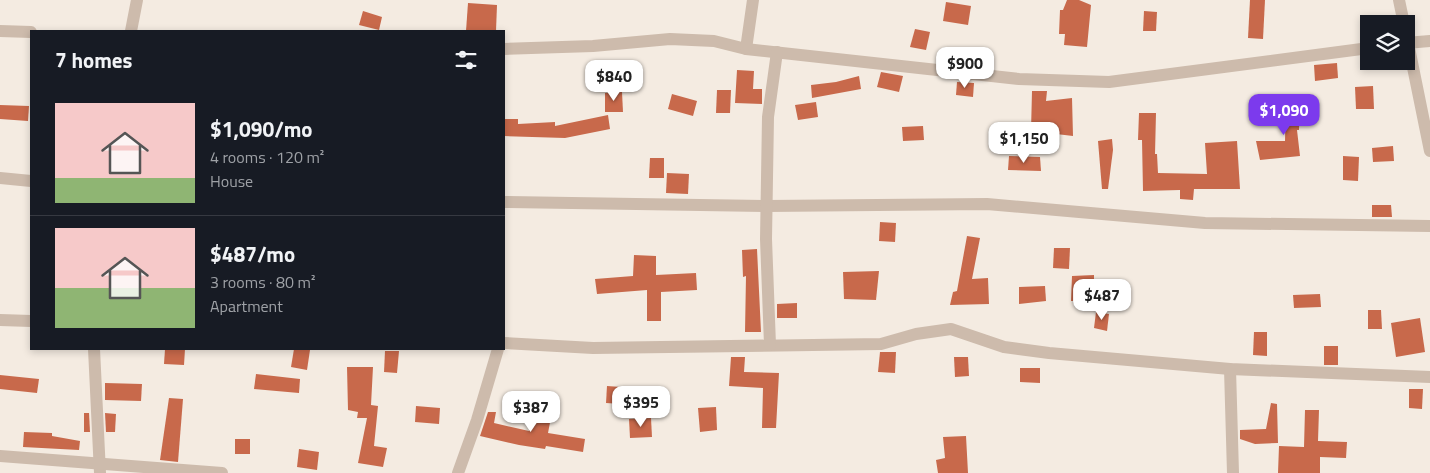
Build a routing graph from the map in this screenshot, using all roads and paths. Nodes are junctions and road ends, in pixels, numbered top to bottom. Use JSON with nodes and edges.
{"nodes":[{"id":1,"x":138,"y":0,"type":"edge"},
{"id":2,"x":753,"y":0,"type":"edge"},
{"id":3,"x":1399,"y":0,"type":"edge"},
{"id":4,"x":1402,"y":15,"type":"edge"},
{"id":5,"x":0,"y":30,"type":"edge"},
{"id":6,"x":131,"y":30,"type":"edge"},
{"id":7,"x":30,"y":32,"type":"edge"},
{"id":8,"x":1415,"y":40,"type":"edge"},
{"id":9,"x":1430,"y":41,"type":"edge"},
{"id":10,"x":505,"y":49,"type":"edge"},
{"id":11,"x":746,"y":49,"type":"junction"},
{"id":12,"x":1360,"y":49,"type":"edge"},
{"id":13,"x":776,"y":52,"type":"junction"},
{"id":14,"x":1413,"y":70,"type":"edge"},
{"id":15,"x":1430,"y":151,"type":"edge"},
{"id":16,"x":0,"y":178,"type":"edge"},
{"id":17,"x":30,"y":181,"type":"edge"},
{"id":18,"x":505,"y":202,"type":"edge"},
{"id":19,"x":767,"y":206,"type":"junction"},
{"id":20,"x":1430,"y":226,"type":"edge"},
{"id":21,"x":0,"y":320,"type":"edge"},
{"id":22,"x":30,"y":321,"type":"edge"},
{"id":23,"x":505,"y":343,"type":"edge"},
{"id":24,"x":770,"y":345,"type":"junction"},
{"id":25,"x":94,"y":350,"type":"edge"},
{"id":26,"x":498,"y":350,"type":"edge"},
{"id":27,"x":1230,"y":369,"type":"junction"},
{"id":28,"x":1430,"y":377,"type":"edge"},
{"id":29,"x":0,"y":456,"type":"edge"},
{"id":30,"x":101,"y":469,"type":"edge"},
{"id":31,"x":222,"y":473,"type":"edge"},
{"id":32,"x":458,"y":473,"type":"edge"},
{"id":33,"x":1233,"y":473,"type":"edge"}],
"edges":[{"from":1,"to":6,"type":"street"},
{"from":2,"to":11,"type":"street"},
{"from":3,"to":4,"type":"street"},
{"from":5,"to":7,"type":"street"},
{"from":8,"to":9,"type":"street"},
{"from":10,"to":11,"type":"street"},
{"from":11,"to":13,"type":"street"},
{"from":12,"to":13,"type":"street"},
{"from":13,"to":19,"type":"street"},
{"from":14,"to":15,"type":"street"},
{"from":16,"to":17,"type":"street"},
{"from":18,"to":19,"type":"street"},
{"from":19,"to":20,"type":"street"},
{"from":19,"to":24,"type":"street"},
{"from":21,"to":22,"type":"street"},
{"from":23,"to":24,"type":"street"},
{"from":24,"to":27,"type":"street"},
{"from":25,"to":30,"type":"street"},
{"from":26,"to":32,"type":"street"},
{"from":27,"to":28,"type":"street"},
{"from":27,"to":33,"type":"street"},
{"from":29,"to":30,"type":"street"},
{"from":30,"to":31,"type":"street"}]}
